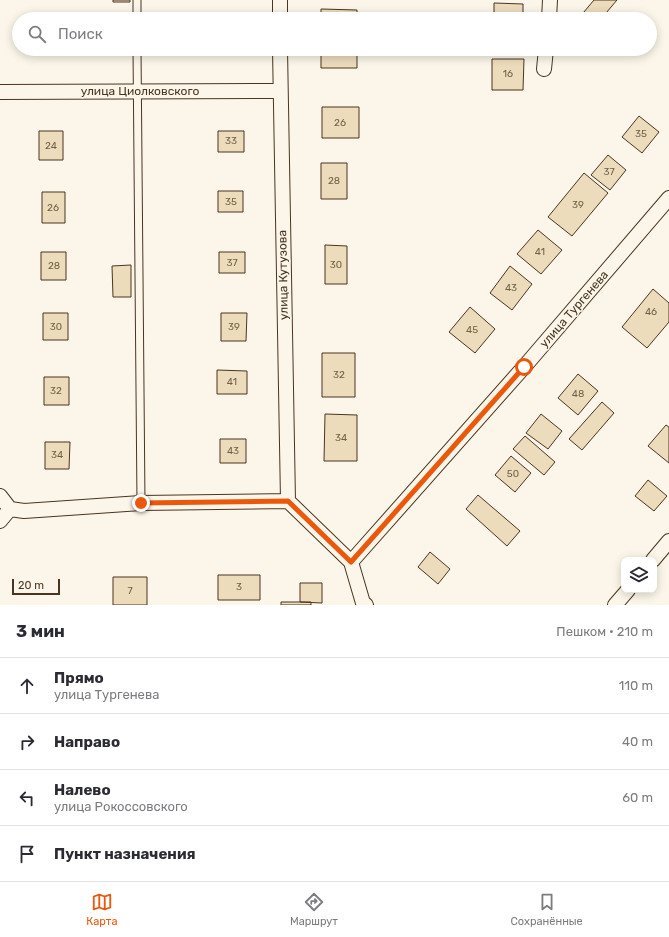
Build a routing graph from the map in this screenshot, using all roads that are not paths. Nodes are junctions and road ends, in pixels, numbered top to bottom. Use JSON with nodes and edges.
{"nodes":[{"id":1,"x":137,"y":0,"type":"edge"},
{"id":2,"x":280,"y":0,"type":"edge"},
{"id":3,"x":550,"y":0,"type":"edge"},
{"id":4,"x":137,"y":12,"type":"edge"},
{"id":5,"x":280,"y":12,"type":"edge"},
{"id":6,"x":549,"y":12,"type":"edge"},
{"id":7,"x":137,"y":56,"type":"edge"},
{"id":8,"x":280,"y":56,"type":"edge"},
{"id":9,"x":545,"y":56,"type":"edge"},
{"id":10,"x":544,"y":70,"type":"dead end"},
{"id":11,"x":137,"y":90,"type":"junction"},
{"id":12,"x":280,"y":91,"type":"junction"},
{"id":13,"x":0,"y":92,"type":"edge"},
{"id":14,"x":669,"y":198,"type":"edge"},
{"id":15,"x":0,"y":496,"type":"edge"},
{"id":16,"x":288,"y":501,"type":"junction"},
{"id":17,"x":141,"y":503,"type":"junction"},
{"id":18,"x":10,"y":509,"type":"junction"},
{"id":19,"x":0,"y":521,"type":"edge"},
{"id":20,"x":669,"y":541,"type":"edge"},
{"id":21,"x":656,"y":557,"type":"edge"},
{"id":22,"x":351,"y":562,"type":"junction"},
{"id":23,"x":625,"y":593,"type":"edge"},
{"id":24,"x":366,"y":605,"type":"edge"},
{"id":25,"x":615,"y":605,"type":"edge"}],
"edges":[{"from":1,"to":4,"type":"lane"},
{"from":2,"to":5,"type":"street"},
{"from":3,"to":6,"type":"street"},
{"from":7,"to":11,"type":"lane"},
{"from":8,"to":12,"type":"street","name":"улица Кутузова"},
{"from":9,"to":10,"type":"street"},
{"from":11,"to":12,"type":"street","name":"улица Циолковского"},
{"from":11,"to":13,"type":"street","name":"улица Циолковского"},
{"from":11,"to":17,"type":"lane"},
{"from":12,"to":16,"type":"street","name":"улица Кутузова"},
{"from":14,"to":22,"type":"street","name":"улица Тургенева"},
{"from":15,"to":18,"type":"street"},
{"from":16,"to":17,"type":"street"},
{"from":16,"to":22,"type":"street"},
{"from":17,"to":18,"type":"street"},
{"from":18,"to":19,"type":"street"},
{"from":20,"to":21,"type":"street"},
{"from":22,"to":24,"type":"street"},
{"from":23,"to":25,"type":"street"}]}
